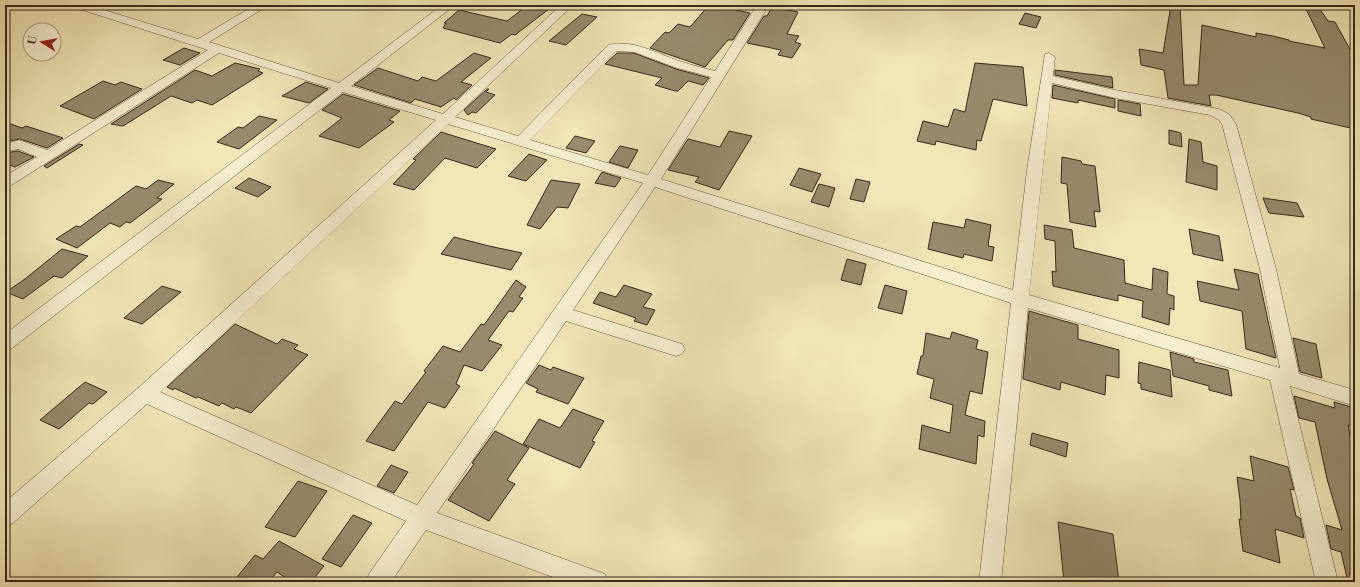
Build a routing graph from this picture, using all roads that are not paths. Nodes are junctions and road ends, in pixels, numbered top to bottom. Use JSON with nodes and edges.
{"nodes":[{"id":1,"x":77,"y":5,"type":"edge"},
{"id":2,"x":263,"y":5,"type":"edge"},
{"id":3,"x":449,"y":5,"type":"edge"},
{"id":4,"x":567,"y":5,"type":"edge"},
{"id":5,"x":763,"y":5,"type":"edge"},
{"id":6,"x":198,"y":44,"type":"junction"},
{"id":7,"x":217,"y":50,"type":"junction"},
{"id":8,"x":1049,"y":57,"type":"dead end"},
{"id":9,"x":718,"y":75,"type":"junction"},
{"id":10,"x":1046,"y":78,"type":"junction"},
{"id":11,"x":340,"y":87,"type":"junction"},
{"id":12,"x":444,"y":119,"type":"junction"},
{"id":13,"x":520,"y":142,"type":"junction"},
{"id":14,"x":5,"y":148,"type":"edge"},
{"id":15,"x":48,"y":156,"type":"junction"},
{"id":16,"x":652,"y":181,"type":"junction"},
{"id":17,"x":5,"y":183,"type":"edge"},
{"id":18,"x":1020,"y":299,"type":"junction"},
{"id":19,"x":561,"y":313,"type":"junction"},
{"id":20,"x":5,"y":344,"type":"edge"},
{"id":21,"x":676,"y":349,"type":"dead end"},
{"id":22,"x":1284,"y":377,"type":"junction"},
{"id":23,"x":145,"y":394,"type":"junction"},
{"id":24,"x":1355,"y":398,"type":"edge"},
{"id":25,"x":5,"y":516,"type":"edge"},
{"id":26,"x":422,"y":518,"type":"junction"},
{"id":27,"x":377,"y":582,"type":"edge"},
{"id":28,"x":597,"y":582,"type":"edge"},
{"id":29,"x":990,"y":582,"type":"edge"},
{"id":30,"x":1327,"y":582,"type":"edge"}],
"edges":[{"from":1,"to":6,"type":"street"},
{"from":2,"to":6,"type":"street"},
{"from":3,"to":11,"type":"street"},
{"from":4,"to":12,"type":"street"},
{"from":5,"to":9,"type":"street"},
{"from":6,"to":7,"type":"street"},
{"from":7,"to":11,"type":"street"},
{"from":7,"to":15,"type":"street"},
{"from":8,"to":10,"type":"street"},
{"from":9,"to":13,"type":"street"},
{"from":9,"to":16,"type":"street"},
{"from":10,"to":18,"type":"street"},
{"from":10,"to":22,"type":"street"},
{"from":11,"to":12,"type":"street"},
{"from":11,"to":20,"type":"street"},
{"from":12,"to":13,"type":"street"},
{"from":12,"to":23,"type":"street"},
{"from":13,"to":16,"type":"street"},
{"from":14,"to":15,"type":"street"},
{"from":15,"to":17,"type":"street"},
{"from":16,"to":18,"type":"street"},
{"from":16,"to":19,"type":"street"},
{"from":18,"to":22,"type":"street"},
{"from":18,"to":29,"type":"street"},
{"from":19,"to":21,"type":"street"},
{"from":19,"to":26,"type":"street"},
{"from":22,"to":24,"type":"street"},
{"from":22,"to":30,"type":"street"},
{"from":23,"to":25,"type":"street"},
{"from":23,"to":26,"type":"street"},
{"from":26,"to":27,"type":"street"},
{"from":26,"to":28,"type":"street"}]}
